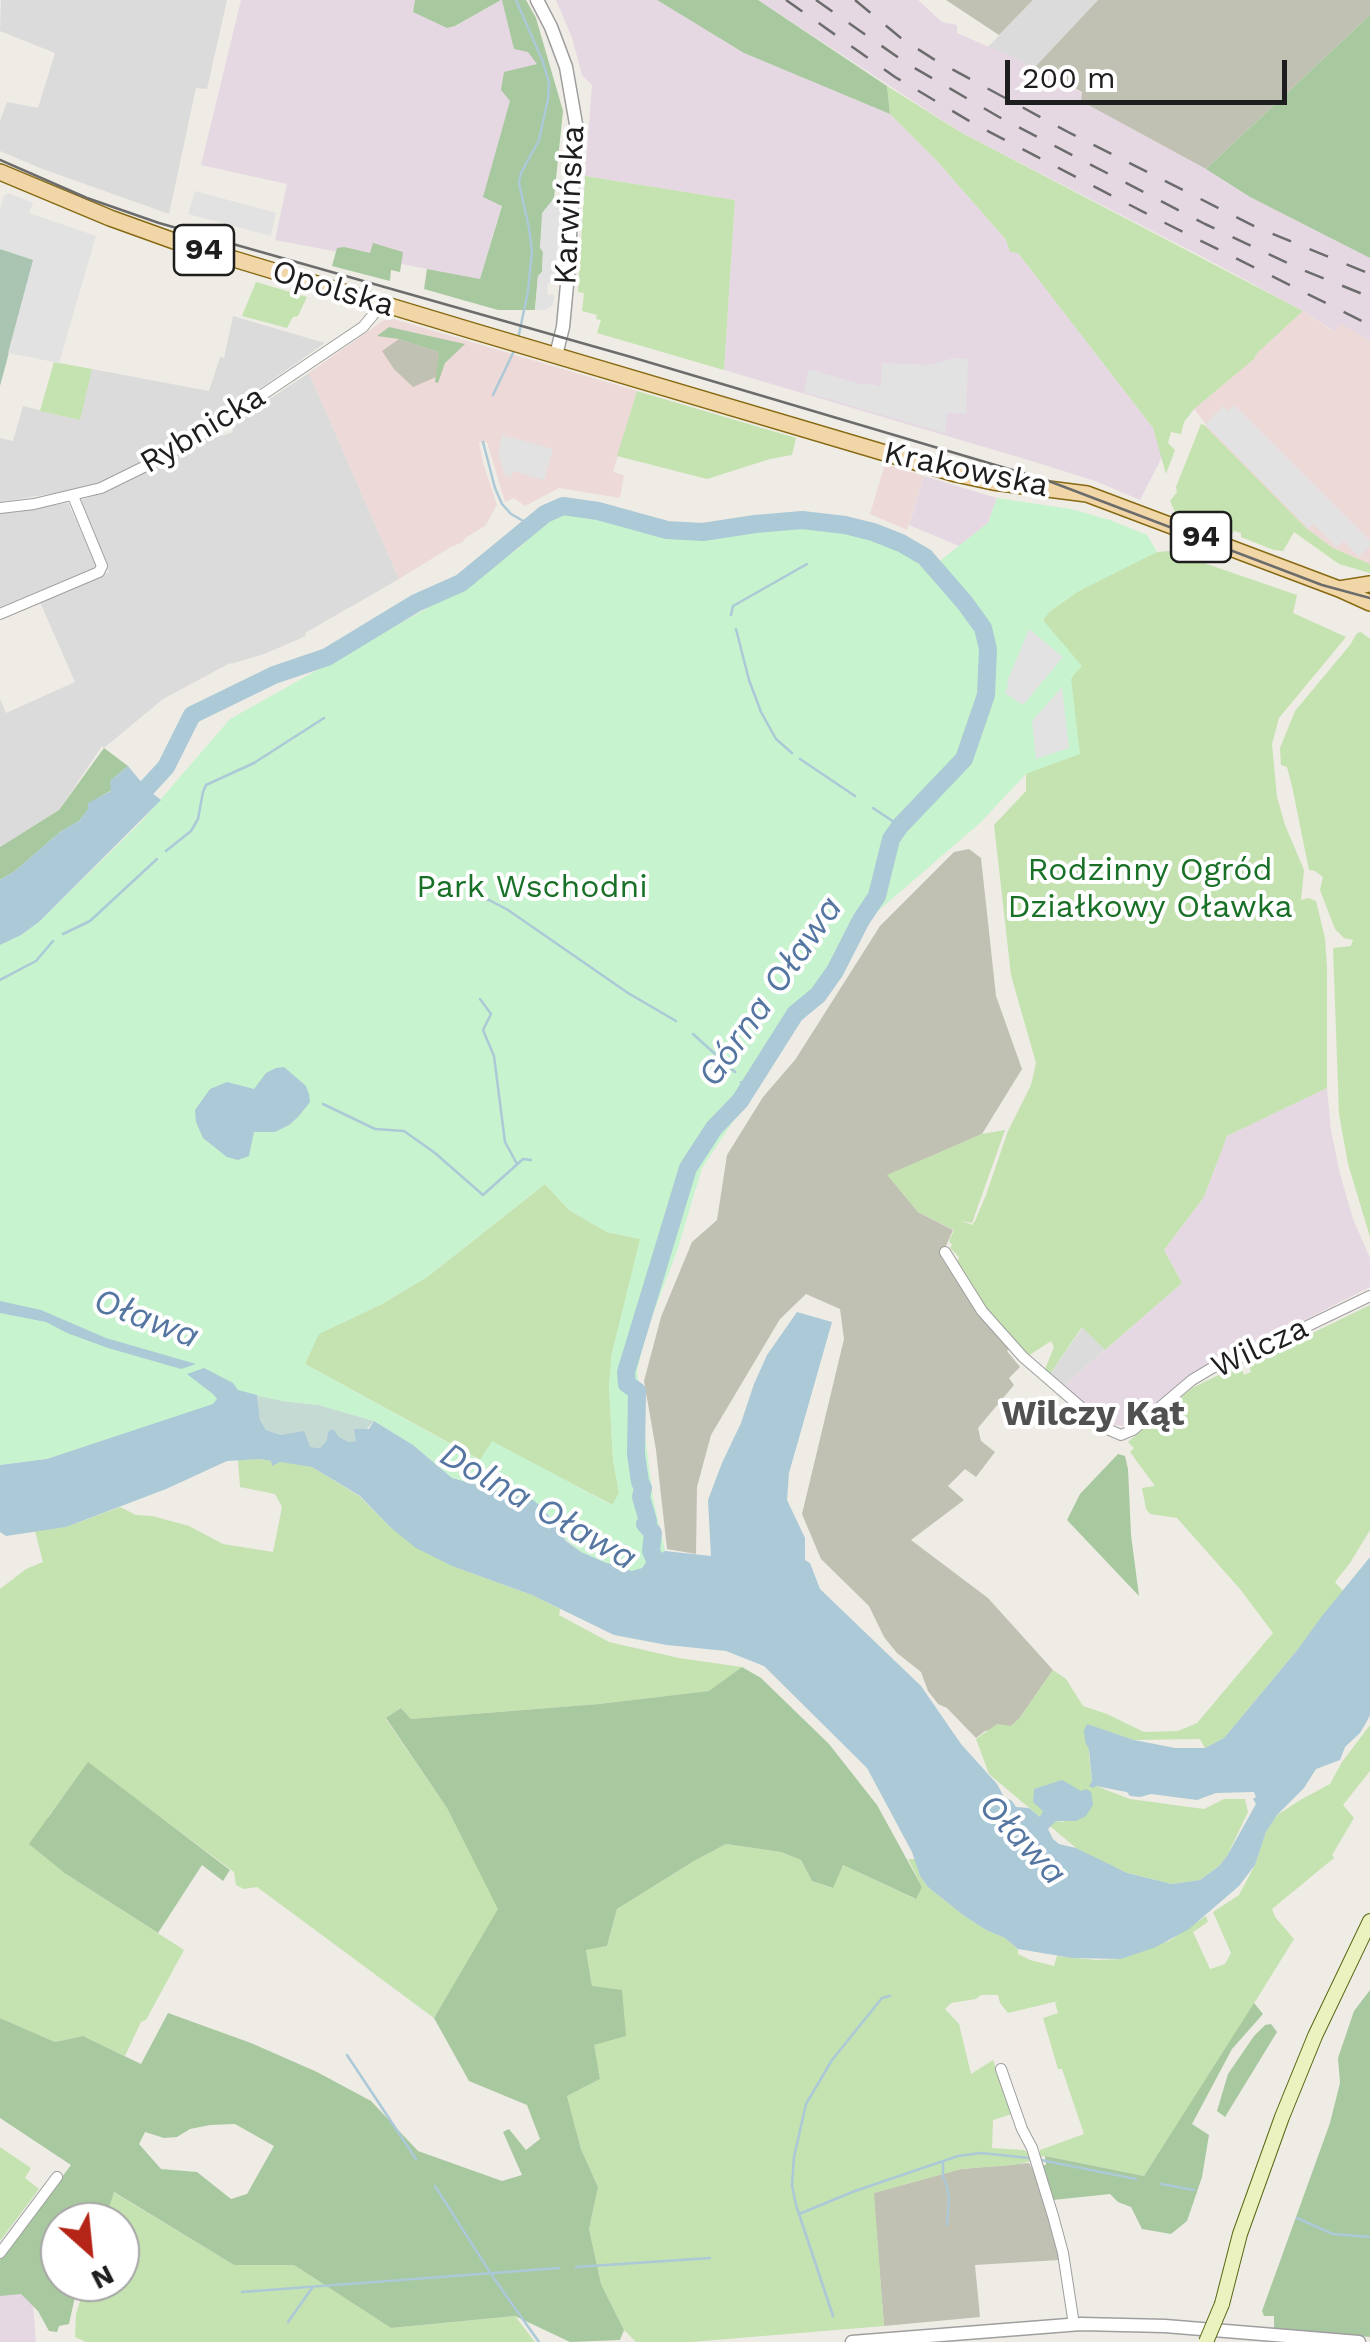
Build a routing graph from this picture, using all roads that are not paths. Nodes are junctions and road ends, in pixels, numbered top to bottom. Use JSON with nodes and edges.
{"nodes":[{"id":1,"x":538,"y":0,"type":"edge"},
{"id":2,"x":0,"y":172,"type":"edge"},
{"id":3,"x":378,"y":302,"type":"junction"},
{"id":4,"x":556,"y":355,"type":"junction"},
{"id":5,"x":74,"y":496,"type":"junction"},
{"id":6,"x":0,"y":508,"type":"edge"},
{"id":7,"x":1370,"y":584,"type":"edge"},
{"id":8,"x":1339,"y":589,"type":"junction"},
{"id":9,"x":1370,"y":603,"type":"edge"},
{"id":10,"x":0,"y":614,"type":"edge"},
{"id":11,"x":946,"y":1252,"type":"dead end"},
{"id":12,"x":1370,"y":1296,"type":"edge"},
{"id":13,"x":1370,"y":1921,"type":"edge"},
{"id":14,"x":1002,"y":2069,"type":"dead end"},
{"id":15,"x":57,"y":2178,"type":"dead end"},
{"id":16,"x":0,"y":2253,"type":"edge"},
{"id":17,"x":1074,"y":2324,"type":"junction"},
{"id":18,"x":852,"y":2342,"type":"edge"},
{"id":19,"x":1206,"y":2342,"type":"edge"},
{"id":20,"x":1359,"y":2342,"type":"edge"}],
"edges":[{"from":1,"to":4,"type":"street","name":"Karwińska"},
{"from":2,"to":3,"type":"main road","name":"Opolska","number":"94"},
{"from":3,"to":4,"type":"main road","name":"Opolska","number":"94"},
{"from":3,"to":5,"type":"street","name":"Rybnicka"},
{"from":4,"to":8,"type":"main road","name":"Krakowska","number":"94"},
{"from":5,"to":6,"type":"street","name":"Rybnicka"},
{"from":5,"to":10,"type":"street"},
{"from":7,"to":8,"type":"main road","number":"94"},
{"from":8,"to":9,"type":"main road","name":"Krakowska","number":"94"},
{"from":11,"to":12,"type":"street","name":"Wilcza"},
{"from":13,"to":19,"type":"main road","bridge":true},
{"from":14,"to":17,"type":"street"},
{"from":15,"to":16,"type":"street"},
{"from":17,"to":18,"type":"street"},
{"from":17,"to":20,"type":"street"}]}
